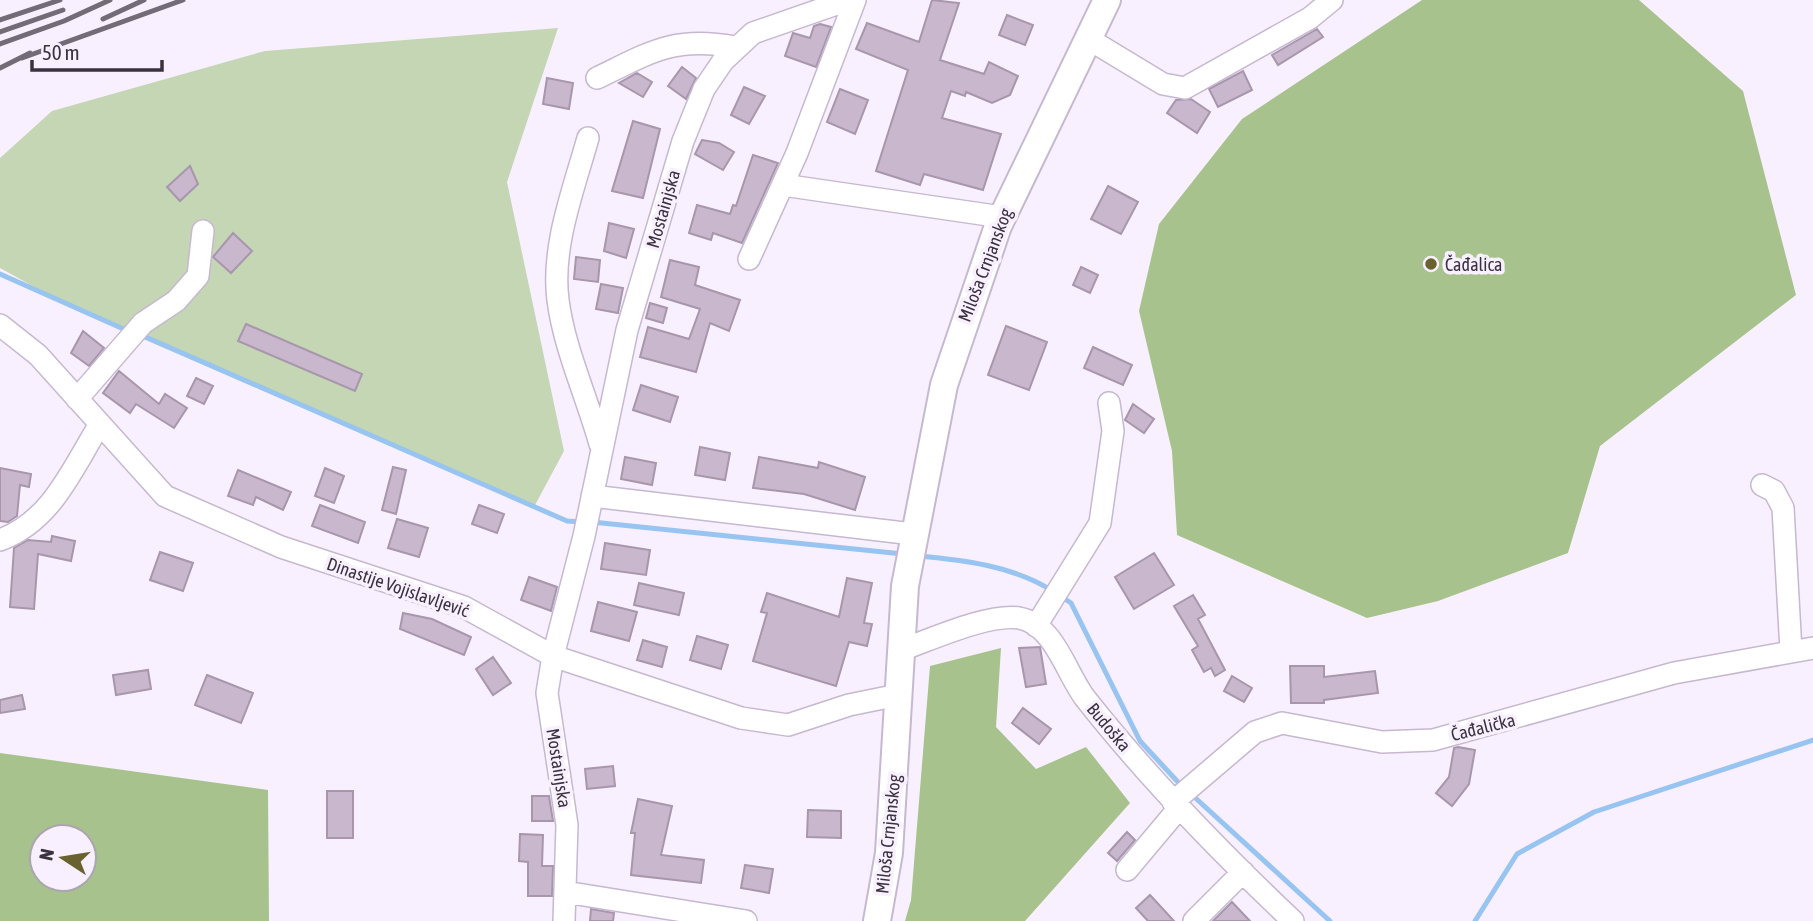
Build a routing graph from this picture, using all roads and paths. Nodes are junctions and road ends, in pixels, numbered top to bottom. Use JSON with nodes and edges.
{"nodes":[{"id":1,"x":848,"y":0,"type":"edge"},
{"id":2,"x":855,"y":0,"type":"edge"},
{"id":3,"x":1107,"y":0,"type":"edge"},
{"id":4,"x":1332,"y":0,"type":"edge"},
{"id":5,"x":1087,"y":38,"type":"junction"},
{"id":6,"x":735,"y":47,"type":"junction"},
{"id":7,"x":597,"y":78,"type":"dead end"},
{"id":8,"x":588,"y":138,"type":"dead end"},
{"id":9,"x":783,"y":185,"type":"junction"},
{"id":10,"x":1002,"y":217,"type":"junction"},
{"id":11,"x":203,"y":231,"type":"dead end"},
{"id":12,"x":749,"y":259,"type":"dead end"},
{"id":13,"x":0,"y":325,"type":"edge"},
{"id":14,"x":77,"y":399,"type":"junction"},
{"id":15,"x":1109,"y":403,"type":"dead end"},
{"id":16,"x":100,"y":424,"type":"junction"},
{"id":17,"x":602,"y":449,"type":"junction"},
{"id":18,"x":1762,"y":485,"type":"dead end"},
{"id":19,"x":592,"y":500,"type":"junction"},
{"id":20,"x":0,"y":540,"type":"edge"},
{"id":21,"x":912,"y":540,"type":"junction"},
{"id":22,"x":1042,"y":618,"type":"junction"},
{"id":23,"x":1813,"y":648,"type":"edge"},
{"id":24,"x":901,"y":649,"type":"junction"},
{"id":25,"x":1791,"y":651,"type":"junction"},
{"id":26,"x":553,"y":656,"type":"junction"},
{"id":27,"x":898,"y":695,"type":"junction"},
{"id":28,"x":1176,"y":805,"type":"junction"},
{"id":29,"x":1127,"y":870,"type":"dead end"},
{"id":30,"x":1243,"y":872,"type":"junction"},
{"id":31,"x":565,"y":892,"type":"junction"},
{"id":32,"x":564,"y":921,"type":"edge"},
{"id":33,"x":746,"y":921,"type":"edge"},
{"id":34,"x":877,"y":921,"type":"edge"},
{"id":35,"x":1195,"y":921,"type":"edge"},
{"id":36,"x":1293,"y":921,"type":"edge"}],
"edges":[{"from":1,"to":6,"type":"street","name":"Mostainjska"},
{"from":2,"to":9,"type":"street"},
{"from":3,"to":5,"type":"main road","name":"Miloša Crnjanskog"},
{"from":4,"to":5,"type":"street"},
{"from":5,"to":10,"type":"main road","name":"Miloša Crnjanskog"},
{"from":6,"to":7,"type":"street"},
{"from":6,"to":17,"type":"street","name":"Mostainjska"},
{"from":8,"to":17,"type":"street"},
{"from":9,"to":10,"type":"street"},
{"from":9,"to":12,"type":"street"},
{"from":10,"to":21,"type":"main road","name":"Miloša Crnjanskog"},
{"from":11,"to":14,"type":"street"},
{"from":13,"to":14,"type":"street","name":"Dinastije Vojislavljević"},
{"from":14,"to":16,"type":"street","name":"Dinastije Vojislavljević"},
{"from":15,"to":22,"type":"street"},
{"from":16,"to":20,"type":"street"},
{"from":16,"to":26,"type":"street","name":"Dinastije Vojislavljević"},
{"from":17,"to":19,"type":"street","name":"Mostainjska"},
{"from":18,"to":25,"type":"street"},
{"from":19,"to":21,"type":"street"},
{"from":19,"to":26,"type":"street","name":"Mostainjska"},
{"from":21,"to":24,"type":"main road","name":"Miloša Crnjanskog"},
{"from":22,"to":24,"type":"street"},
{"from":22,"to":28,"type":"street","name":"Budoška"},
{"from":23,"to":25,"type":"street","name":"Čađalička"},
{"from":24,"to":27,"type":"main road","name":"Miloša Crnjanskog"},
{"from":25,"to":28,"type":"street","name":"Čađalička"},
{"from":26,"to":27,"type":"street","name":"Dinastije Vojislavljević"},
{"from":26,"to":31,"type":"street","name":"Mostainjska"},
{"from":27,"to":34,"type":"main road","name":"Miloša Crnjanskog"},
{"from":28,"to":29,"type":"street","name":"Čađalička"},
{"from":28,"to":30,"type":"street","name":"Budoška"},
{"from":30,"to":35,"type":"street"},
{"from":30,"to":36,"type":"street","name":"Budoška"},
{"from":31,"to":32,"type":"street","name":"Mostainjska"},
{"from":31,"to":33,"type":"street"}]}
